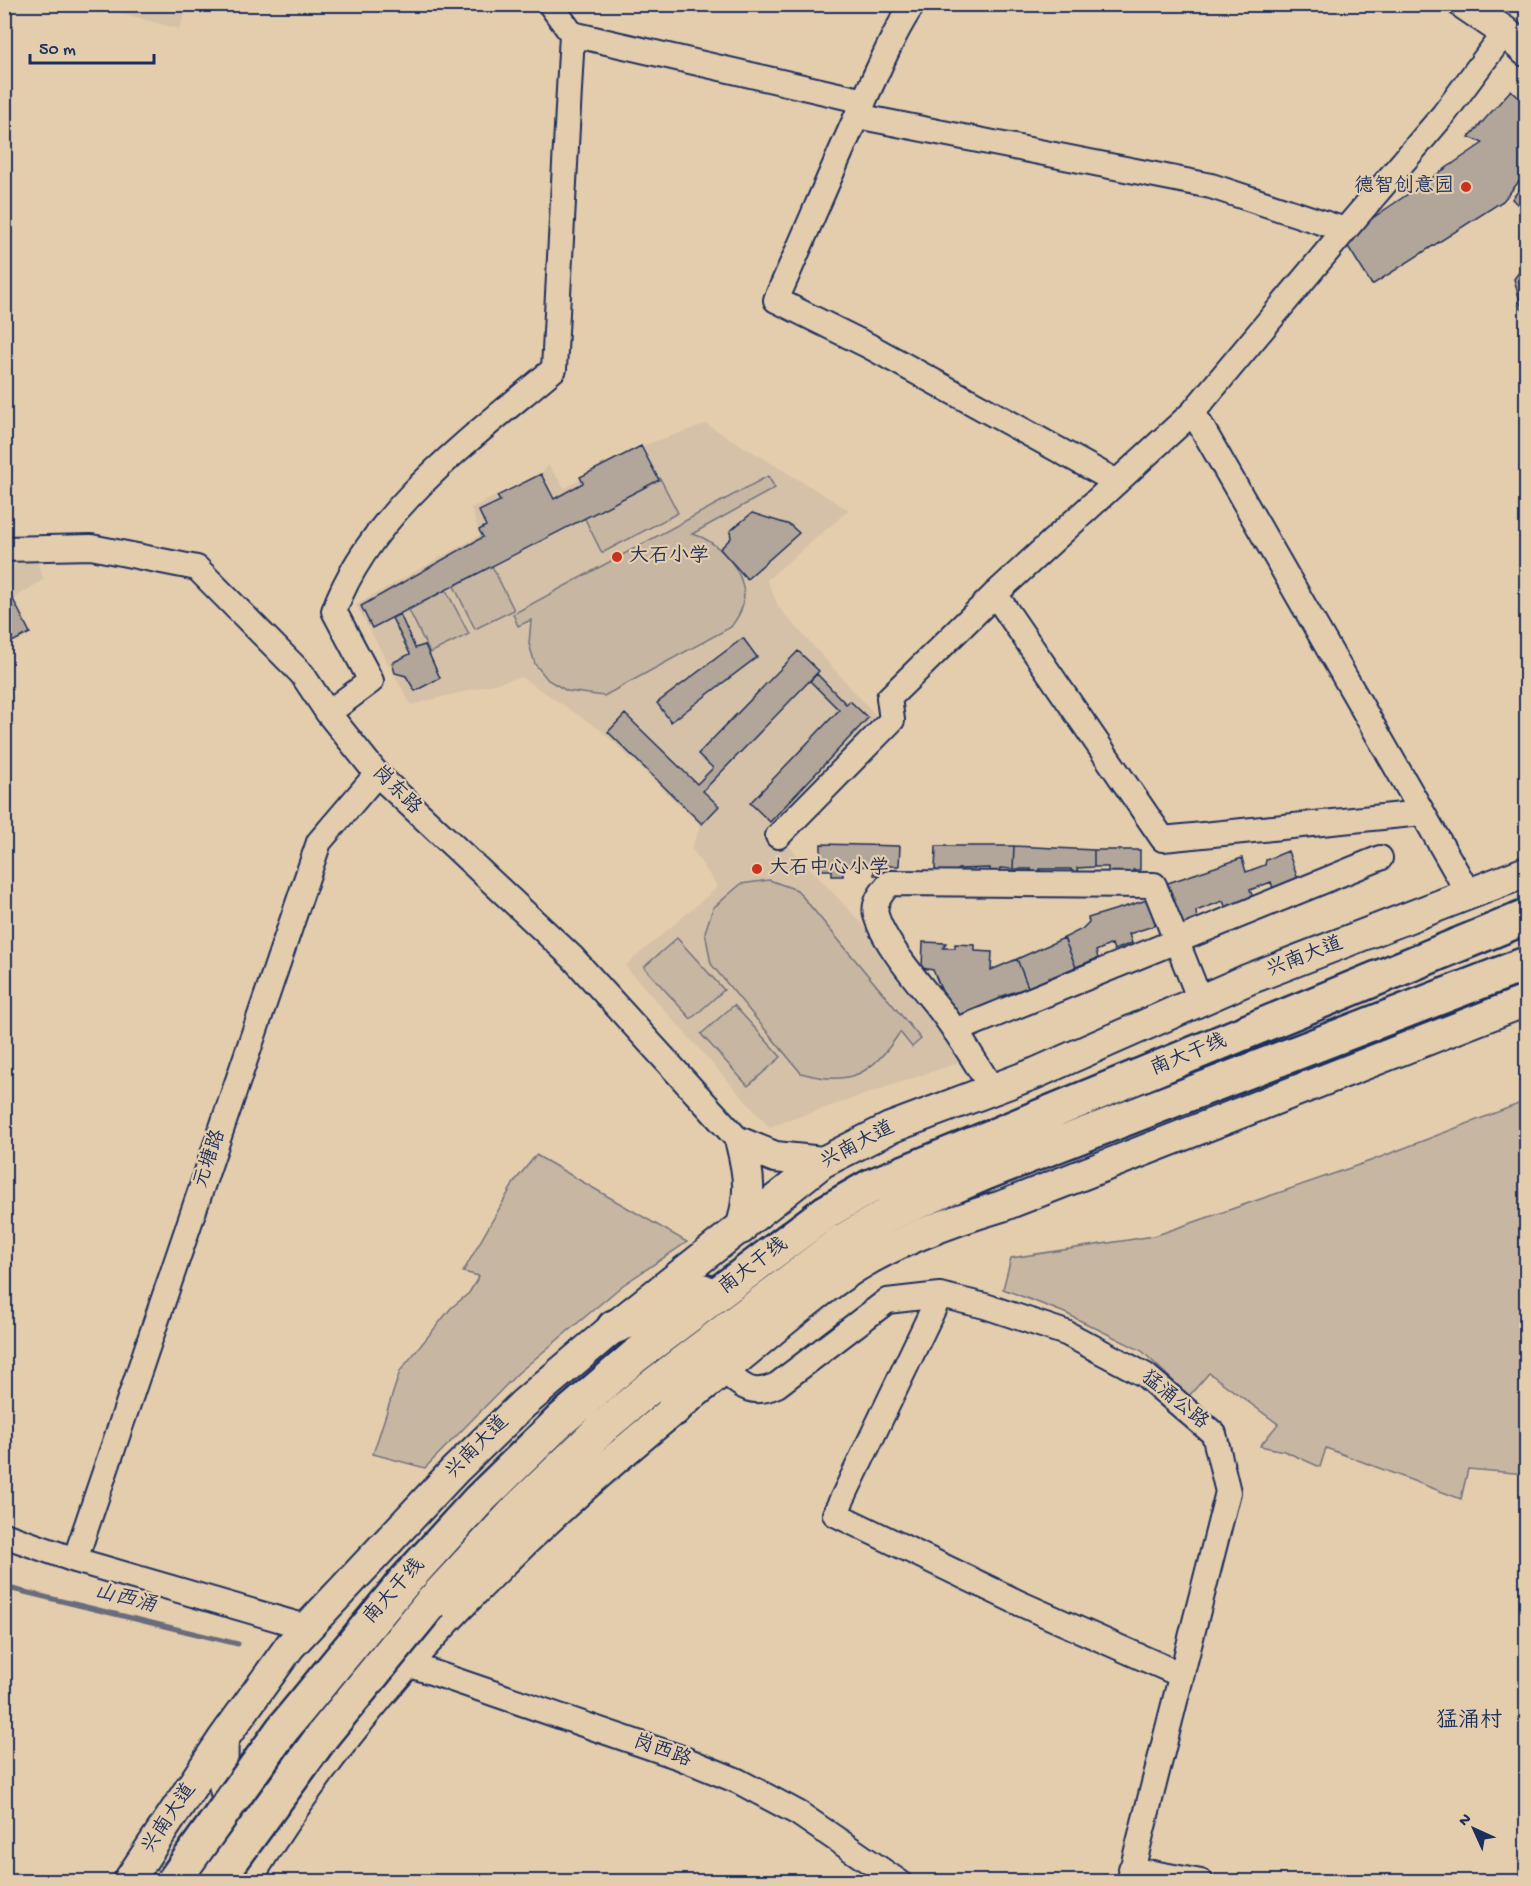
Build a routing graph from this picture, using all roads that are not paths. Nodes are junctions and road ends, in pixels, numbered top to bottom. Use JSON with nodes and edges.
{"nodes":[{"id":1,"x":550,"y":4,"type":"edge"},
{"id":2,"x":913,"y":4,"type":"edge"},
{"id":3,"x":1464,"y":4,"type":"edge"},
{"id":4,"x":1488,"y":4,"type":"edge"},
{"id":5,"x":1516,"y":33,"type":"edge"},
{"id":6,"x":572,"y":34,"type":"junction"},
{"id":7,"x":1527,"y":51,"type":"edge"},
{"id":8,"x":860,"y":109,"type":"junction"},
{"id":9,"x":1345,"y":230,"type":"junction"},
{"id":10,"x":1193,"y":412,"type":"junction"},
{"id":11,"x":1117,"y":482,"type":"junction"},
{"id":12,"x":4,"y":549,"type":"edge"},
{"id":13,"x":995,"y":594,"type":"junction"},
{"id":14,"x":328,"y":713,"type":"junction"},
{"id":15,"x":377,"y":774,"type":"junction"},
{"id":16,"x":1422,"y":813,"type":"junction"},
{"id":17,"x":778,"y":836,"type":"dead end"},
{"id":18,"x":1380,"y":858,"type":"dead end"},
{"id":19,"x":1527,"y":872,"type":"edge"},
{"id":20,"x":1469,"y":894,"type":"junction"},
{"id":21,"x":1527,"y":916,"type":"edge"},
{"id":22,"x":1175,"y":940,"type":"junction"},
{"id":23,"x":1527,"y":964,"type":"edge"},
{"id":24,"x":1200,"y":1000,"type":"junction"},
{"id":25,"x":1527,"y":1001,"type":"edge"},
{"id":26,"x":956,"y":1031,"type":"junction"},
{"id":27,"x":992,"y":1089,"type":"junction"},
{"id":28,"x":741,"y":1143,"type":"junction"},
{"id":29,"x":823,"y":1162,"type":"junction"},
{"id":30,"x":741,"y":1228,"type":"junction"},
{"id":31,"x":746,"y":1273,"type":"junction"},
{"id":32,"x":940,"y":1295,"type":"junction"},
{"id":33,"x":767,"y":1299,"type":"junction"},
{"id":34,"x":614,"y":1327,"type":"junction"},
{"id":35,"x":724,"y":1370,"type":"junction"},
{"id":36,"x":674,"y":1409,"type":"junction"},
{"id":37,"x":4,"y":1534,"type":"edge"},
{"id":38,"x":75,"y":1560,"type":"junction"},
{"id":39,"x":290,"y":1647,"type":"junction"},
{"id":40,"x":1179,"y":1674,"type":"junction"},
{"id":41,"x":390,"y":1681,"type":"junction"},
{"id":42,"x":223,"y":1739,"type":"junction"},
{"id":43,"x":284,"y":1818,"type":"junction"},
{"id":44,"x":263,"y":1852,"type":"junction"},
{"id":45,"x":1130,"y":1875,"type":"edge"},
{"id":46,"x":129,"y":1881,"type":"edge"},
{"id":47,"x":173,"y":1881,"type":"edge"},
{"id":48,"x":216,"y":1881,"type":"edge"},
{"id":49,"x":245,"y":1881,"type":"edge"},
{"id":50,"x":264,"y":1881,"type":"edge"},
{"id":51,"x":899,"y":1881,"type":"edge"},
{"id":52,"x":1201,"y":1881,"type":"edge"}],
"edges":[{"from":1,"to":6,"type":"street"},
{"from":2,"to":8,"type":"street"},
{"from":3,"to":5,"type":"main road"},
{"from":4,"to":5,"type":"main road"},
{"from":5,"to":7,"type":"main road"},
{"from":5,"to":9,"type":"street"},
{"from":6,"to":8,"type":"street"},
{"from":6,"to":14,"type":"street"},
{"from":8,"to":9,"type":"street"},
{"from":8,"to":11,"type":"street"},
{"from":9,"to":10,"type":"street"},
{"from":10,"to":11,"type":"street"},
{"from":10,"to":16,"type":"street"},
{"from":11,"to":13,"type":"street"},
{"from":12,"to":14,"type":"street","name":"岗东路"},
{"from":13,"to":16,"type":"street"},
{"from":13,"to":17,"type":"street"},
{"from":14,"to":15,"type":"street","name":"岗东路"},
{"from":15,"to":28,"type":"street","name":"岗东路"},
{"from":15,"to":38,"type":"street","name":"元塘路"},
{"from":16,"to":20,"type":"street"},
{"from":18,"to":22,"type":"street"},
{"from":19,"to":20,"type":"main road","name":"兴南大道"},
{"from":20,"to":24,"type":"main road","name":"兴南大道"},
{"from":21,"to":31,"type":"highway","name":"南大干线"},
{"from":22,"to":24,"type":"street"},
{"from":22,"to":26,"type":"street"},
{"from":22,"to":26,"type":"street"},
{"from":23,"to":33,"type":"highway","name":"南大干线"},
{"from":24,"to":27,"type":"main road","name":"兴南大道"},
{"from":25,"to":35,"type":"main road"},
{"from":26,"to":27,"type":"street"},
{"from":27,"to":29,"type":"main road","name":"兴南大道"},
{"from":28,"to":29,"type":"main road"},
{"from":28,"to":30,"type":"main road"},
{"from":29,"to":30,"type":"main road","name":"兴南大道"},
{"from":30,"to":34,"type":"main road","name":"兴南大道"},
{"from":31,"to":34,"type":"highway"},
{"from":31,"to":47,"type":"highway","name":"南大干线","bridge":true},
{"from":32,"to":35,"type":"street","name":"猛涌公路"},
{"from":32,"to":40,"type":"street","name":"猛涌公路"},
{"from":32,"to":40,"type":"street"},
{"from":33,"to":36,"type":"highway"},
{"from":33,"to":48,"type":"highway","name":"南大干线","bridge":true},
{"from":34,"to":39,"type":"main road","name":"兴南大道"},
{"from":35,"to":36,"type":"main road"},
{"from":36,"to":41,"type":"main road"},
{"from":37,"to":38,"type":"street"},
{"from":38,"to":39,"type":"street"},
{"from":39,"to":42,"type":"main road","name":"兴南大道"},
{"from":40,"to":45,"type":"street","name":"猛涌公路"},
{"from":41,"to":43,"type":"main road"},
{"from":41,"to":51,"type":"street","name":"岗西路"},
{"from":42,"to":43,"type":"main road"},
{"from":42,"to":46,"type":"main road","name":"兴南大道"},
{"from":43,"to":44,"type":"main road"},
{"from":44,"to":49,"type":"main road"},
{"from":44,"to":50,"type":"main road"},
{"from":45,"to":52,"type":"street"}]}
